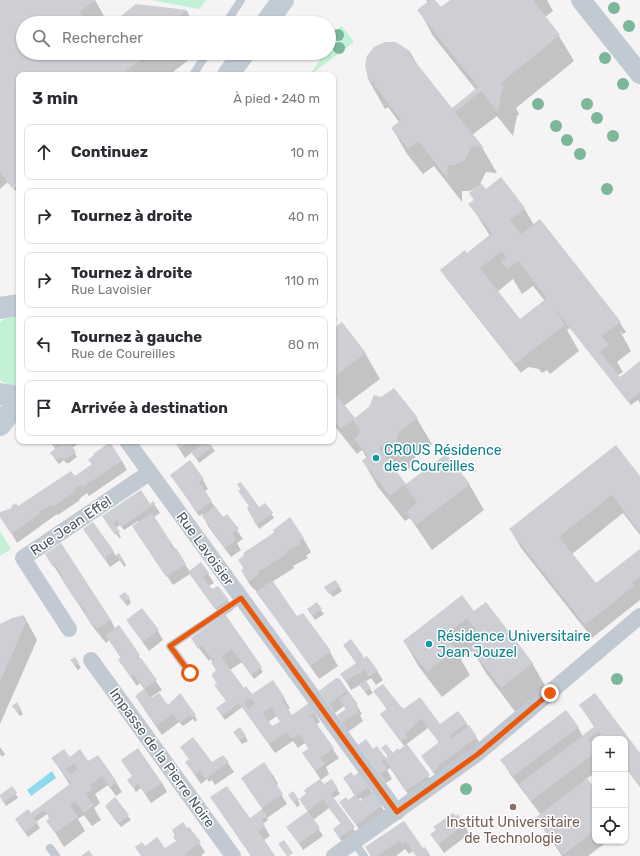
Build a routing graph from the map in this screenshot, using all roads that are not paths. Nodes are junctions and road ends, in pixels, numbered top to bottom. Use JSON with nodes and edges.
{"nodes":[{"id":1,"x":241,"y":0,"type":"edge"},
{"id":2,"x":274,"y":0,"type":"edge"},
{"id":3,"x":282,"y":0,"type":"edge"},
{"id":4,"x":581,"y":0,"type":"edge"},
{"id":5,"x":231,"y":16,"type":"edge"},
{"id":6,"x":264,"y":16,"type":"edge"},
{"id":7,"x":271,"y":16,"type":"edge"},
{"id":8,"x":203,"y":60,"type":"edge"},
{"id":9,"x":195,"y":72,"type":"edge"},
{"id":10,"x":640,"y":74,"type":"edge"},
{"id":11,"x":0,"y":394,"type":"edge"},
{"id":12,"x":16,"y":397,"type":"edge"},
{"id":13,"x":16,"y":405,"type":"edge"},
{"id":14,"x":0,"y":425,"type":"edge"},
{"id":15,"x":128,"y":444,"type":"edge"},
{"id":16,"x":149,"y":474,"type":"junction"},
{"id":17,"x":241,"y":598,"type":"junction"},
{"id":18,"x":640,"y":616,"type":"edge"},
{"id":19,"x":69,"y":629,"type":"dead end"},
{"id":20,"x":91,"y":660,"type":"dead end"},
{"id":21,"x":190,"y":673,"type":"dead end"},
{"id":22,"x":397,"y":812,"type":"junction"},
{"id":23,"x":354,"y":842,"type":"junction"},
{"id":24,"x":50,"y":848,"type":"dead end"},
{"id":25,"x":56,"y":856,"type":"edge"},
{"id":26,"x":233,"y":856,"type":"edge"},
{"id":27,"x":334,"y":856,"type":"edge"},
{"id":28,"x":364,"y":856,"type":"edge"}],
"edges":[{"from":1,"to":5,"type":"lane"},
{"from":2,"to":6,"type":"main road"},
{"from":3,"to":7,"type":"main road"},
{"from":4,"to":10,"type":"street"},
{"from":8,"to":9,"type":"lane"},
{"from":11,"to":12,"type":"main road"},
{"from":13,"to":14,"type":"main road"},
{"from":15,"to":16,"type":"street","name":"Rue Lavoisier"},
{"from":16,"to":17,"type":"street","name":"Rue Lavoisier"},
{"from":16,"to":19,"type":"street","name":"Rue Jean Effel"},
{"from":17,"to":21,"type":"lane"},
{"from":17,"to":22,"type":"street","name":"Rue Lavoisier"},
{"from":18,"to":22,"type":"street"},
{"from":20,"to":26,"type":"street","name":"Impasse de la Pierre Noire"},
{"from":22,"to":23,"type":"street"},
{"from":23,"to":27,"type":"street"},
{"from":23,"to":28,"type":"lane"},
{"from":24,"to":25,"type":"lane"}]}
